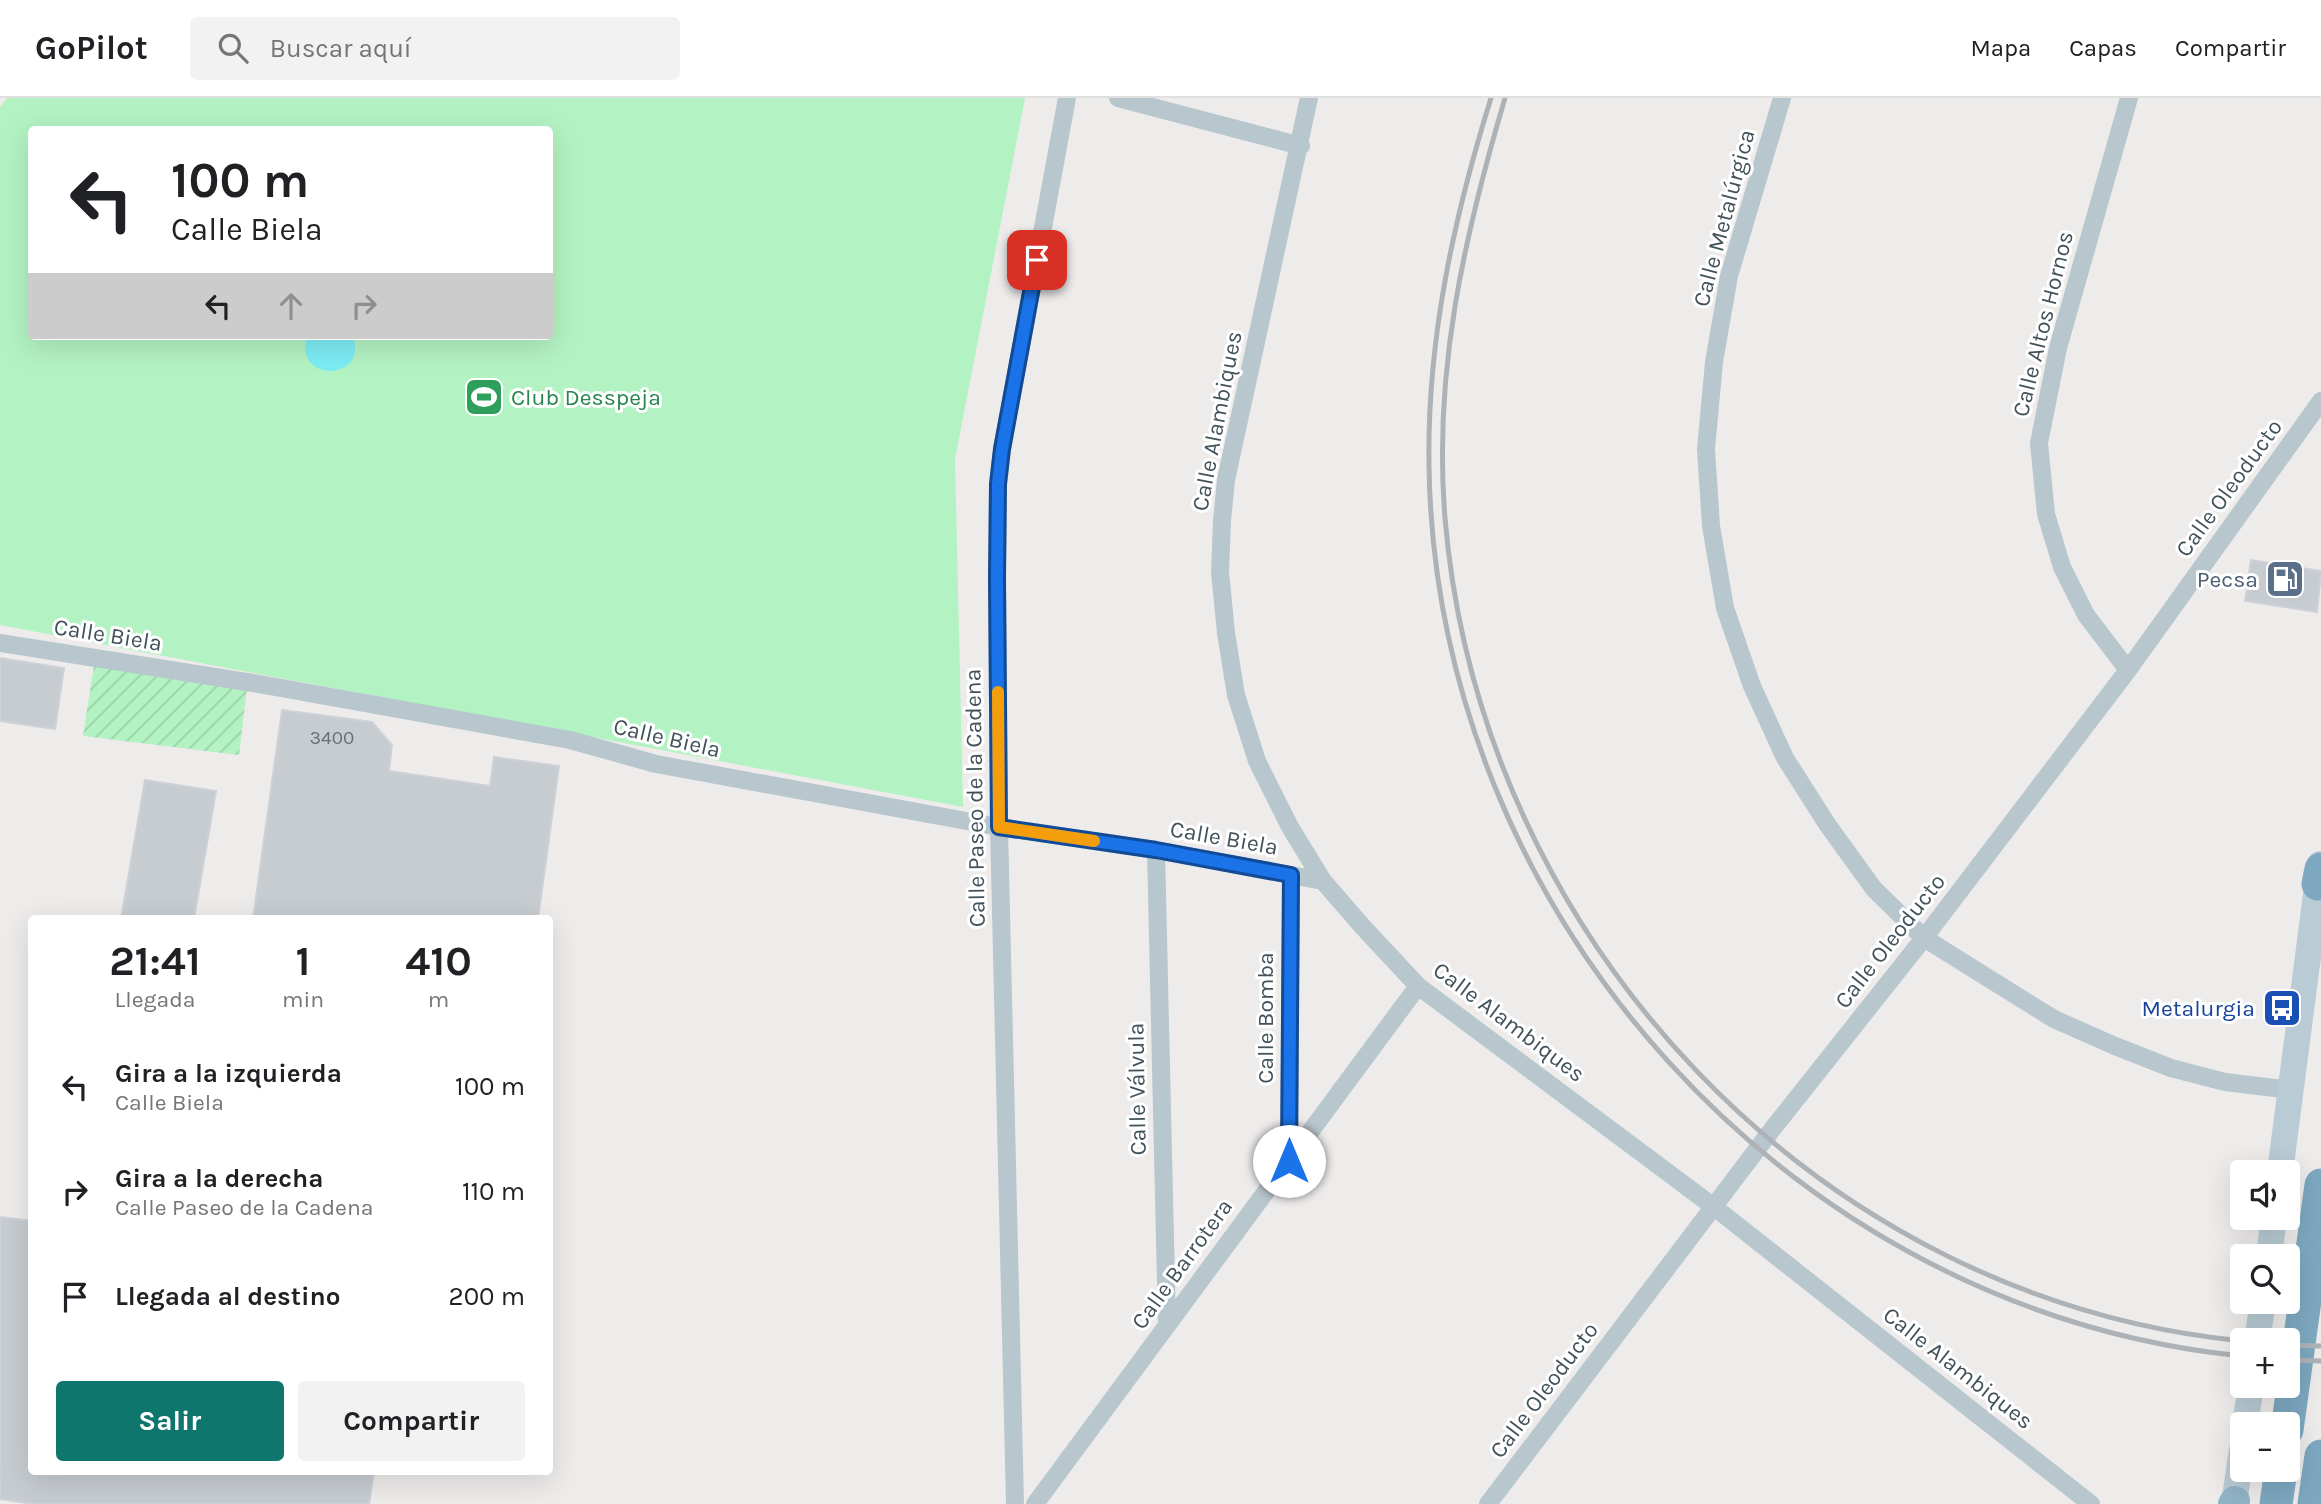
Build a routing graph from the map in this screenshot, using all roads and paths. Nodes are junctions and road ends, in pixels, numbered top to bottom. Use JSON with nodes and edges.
{"nodes":[{"id":1,"x":1067,"y":98,"type":"edge"},
{"id":2,"x":1118,"y":98,"type":"edge"},
{"id":3,"x":1310,"y":98,"type":"edge"},
{"id":4,"x":1782,"y":98,"type":"edge"},
{"id":5,"x":2129,"y":98,"type":"edge"},
{"id":6,"x":1301,"y":146,"type":"junction"},
{"id":7,"x":2321,"y":401,"type":"edge"},
{"id":8,"x":0,"y":643,"type":"edge"},
{"id":9,"x":2128,"y":670,"type":"junction"},
{"id":10,"x":999,"y":827,"type":"junction"},
{"id":11,"x":1156,"y":850,"type":"junction"},
{"id":12,"x":2320,"y":871,"type":"edge"},
{"id":13,"x":1291,"y":875,"type":"junction"},
{"id":14,"x":1323,"y":881,"type":"junction"},
{"id":15,"x":1924,"y":939,"type":"junction"},
{"id":16,"x":1418,"y":986,"type":"junction"},
{"id":17,"x":2291,"y":1090,"type":"junction"},
{"id":18,"x":2282,"y":1160,"type":"edge"},
{"id":19,"x":1289,"y":1161,"type":"junction"},
{"id":20,"x":2321,"y":1185,"type":"edge"},
{"id":21,"x":1714,"y":1207,"type":"junction"},
{"id":22,"x":1167,"y":1326,"type":"junction"},
{"id":23,"x":2290,"y":1412,"type":"edge"},
{"id":24,"x":2321,"y":1456,"type":"edge"},
{"id":25,"x":2237,"y":1482,"type":"edge"},
{"id":26,"x":2279,"y":1482,"type":"edge"},
{"id":27,"x":2234,"y":1503,"type":"edge"},
{"id":28,"x":1015,"y":1504,"type":"edge"},
{"id":29,"x":1035,"y":1504,"type":"edge"},
{"id":30,"x":1488,"y":1504,"type":"edge"},
{"id":31,"x":2091,"y":1504,"type":"edge"},
{"id":32,"x":2276,"y":1504,"type":"edge"},
{"id":33,"x":2314,"y":1504,"type":"edge"}],
"edges":[{"from":1,"to":10,"type":"street","name":"Calle Paseo de la Cadena"},
{"from":2,"to":6,"type":"street"},
{"from":3,"to":6,"type":"street","name":"Calle Alambiques"},
{"from":4,"to":15,"type":"street","name":"Calle Metalúrgica"},
{"from":5,"to":9,"type":"street","name":"Calle Altos Hornos"},
{"from":6,"to":14,"type":"street","name":"Calle Alambiques"},
{"from":7,"to":9,"type":"street","name":"Calle Oleoducto"},
{"from":8,"to":10,"type":"street","name":"Calle Biela"},
{"from":9,"to":15,"type":"street","name":"Calle Oleoducto"},
{"from":10,"to":11,"type":"street","name":"Calle Biela"},
{"from":10,"to":28,"type":"street","name":"Calle Paseo de la Cadena"},
{"from":11,"to":13,"type":"street","name":"Calle Biela"},
{"from":11,"to":22,"type":"street","name":"Calle Válvula"},
{"from":12,"to":17,"type":"main road"},
{"from":13,"to":14,"type":"street","name":"Calle Biela"},
{"from":13,"to":19,"type":"street","name":"Calle Bomba"},
{"from":14,"to":16,"type":"street","name":"Calle Alambiques"},
{"from":15,"to":17,"type":"street","name":"Calle Metalúrgica"},
{"from":15,"to":21,"type":"street","name":"Calle Oleoducto"},
{"from":16,"to":19,"type":"street","name":"Calle Barrotera"},
{"from":16,"to":21,"type":"street","name":"Calle Alambiques"},
{"from":17,"to":18,"type":"main road"},
{"from":19,"to":22,"type":"street","name":"Calle Barrotera"},
{"from":20,"to":23,"type":"highway"},
{"from":21,"to":30,"type":"street","name":"Calle Oleoducto"},
{"from":21,"to":31,"type":"street","name":"Calle Alambiques"},
{"from":22,"to":29,"type":"street","name":"Calle Barrotera"},
{"from":24,"to":33,"type":"highway"},
{"from":25,"to":27,"type":"main road"},
{"from":26,"to":32,"type":"highway"}]}
